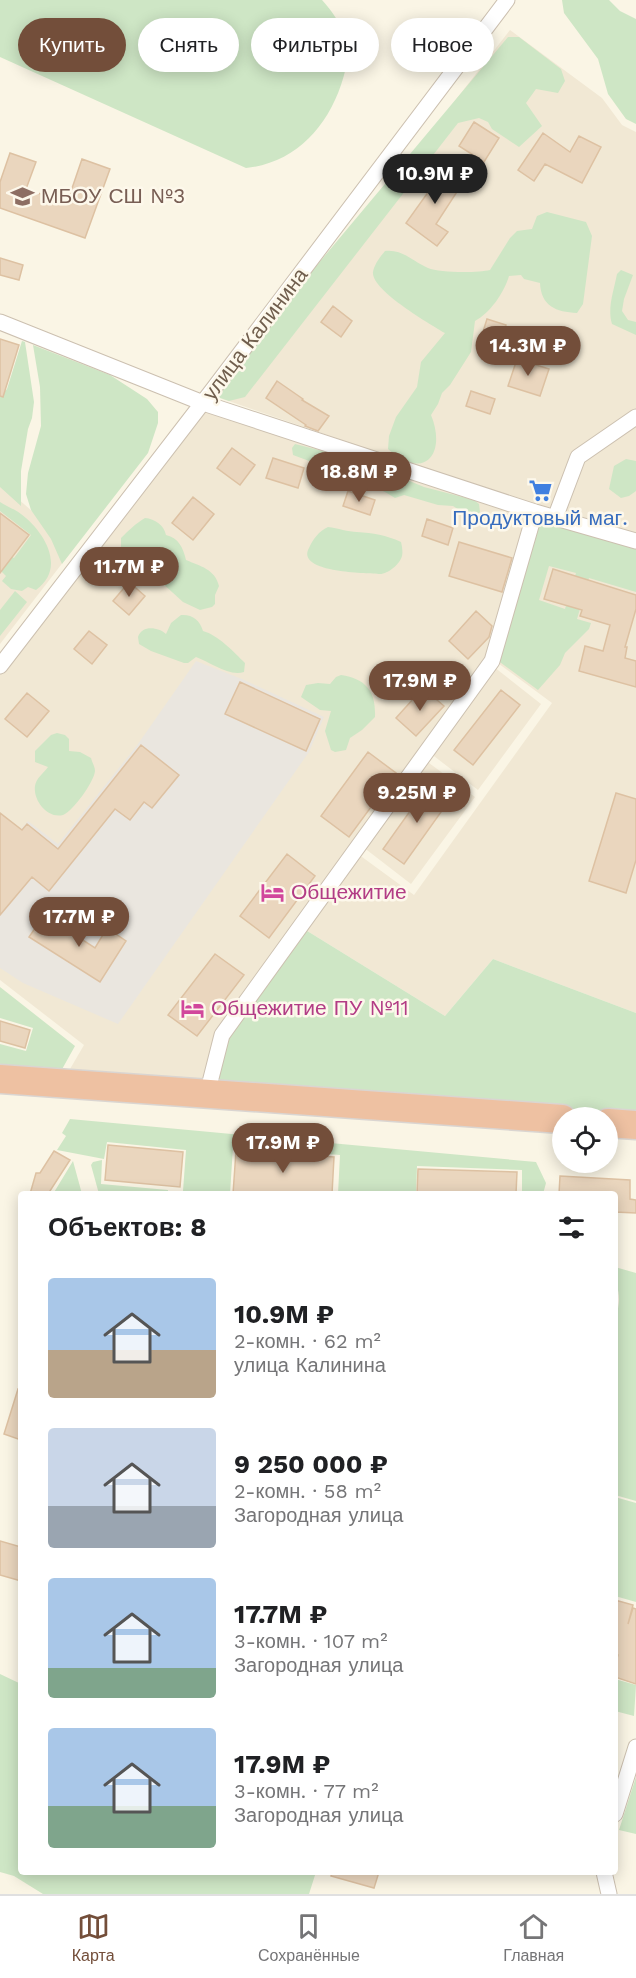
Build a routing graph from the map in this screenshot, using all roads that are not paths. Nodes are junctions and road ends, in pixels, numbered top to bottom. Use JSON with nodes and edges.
{"nodes":[{"id":1,"x":506,"y":1,"type":"edge"},
{"id":2,"x":0,"y":322,"type":"edge"},
{"id":3,"x":204,"y":403,"type":"junction"},
{"id":4,"x":636,"y":417,"type":"edge"},
{"id":5,"x":536,"y":512,"type":"junction"},
{"id":6,"x":555,"y":518,"type":"junction"},
{"id":7,"x":636,"y":541,"type":"edge"},
{"id":8,"x":0,"y":666,"type":"edge"},
{"id":9,"x":0,"y":1079,"type":"edge"},
{"id":10,"x":207,"y":1094,"type":"junction"},
{"id":11,"x":552,"y":1118,"type":"edge"},
{"id":12,"x":618,"y":1124,"type":"edge"},
{"id":13,"x":636,"y":1125,"type":"edge"},
{"id":14,"x":636,"y":1747,"type":"edge"},
{"id":15,"x":618,"y":1804,"type":"edge"},
{"id":16,"x":605,"y":1875,"type":"edge"},
{"id":17,"x":609,"y":1894,"type":"edge"}],
"edges":[{"from":1,"to":3,"type":"street","name":"улица Калинина"},
{"from":2,"to":3,"type":"street"},
{"from":3,"to":5,"type":"street"},
{"from":3,"to":8,"type":"street","name":"улица Калинина"},
{"from":4,"to":6,"type":"street"},
{"from":5,"to":6,"type":"street"},
{"from":5,"to":10,"type":"street"},
{"from":6,"to":7,"type":"street"},
{"from":9,"to":10,"type":"highway"},
{"from":10,"to":11,"type":"highway"},
{"from":12,"to":13,"type":"highway"},
{"from":14,"to":15,"type":"street"},
{"from":16,"to":17,"type":"street"}]}
